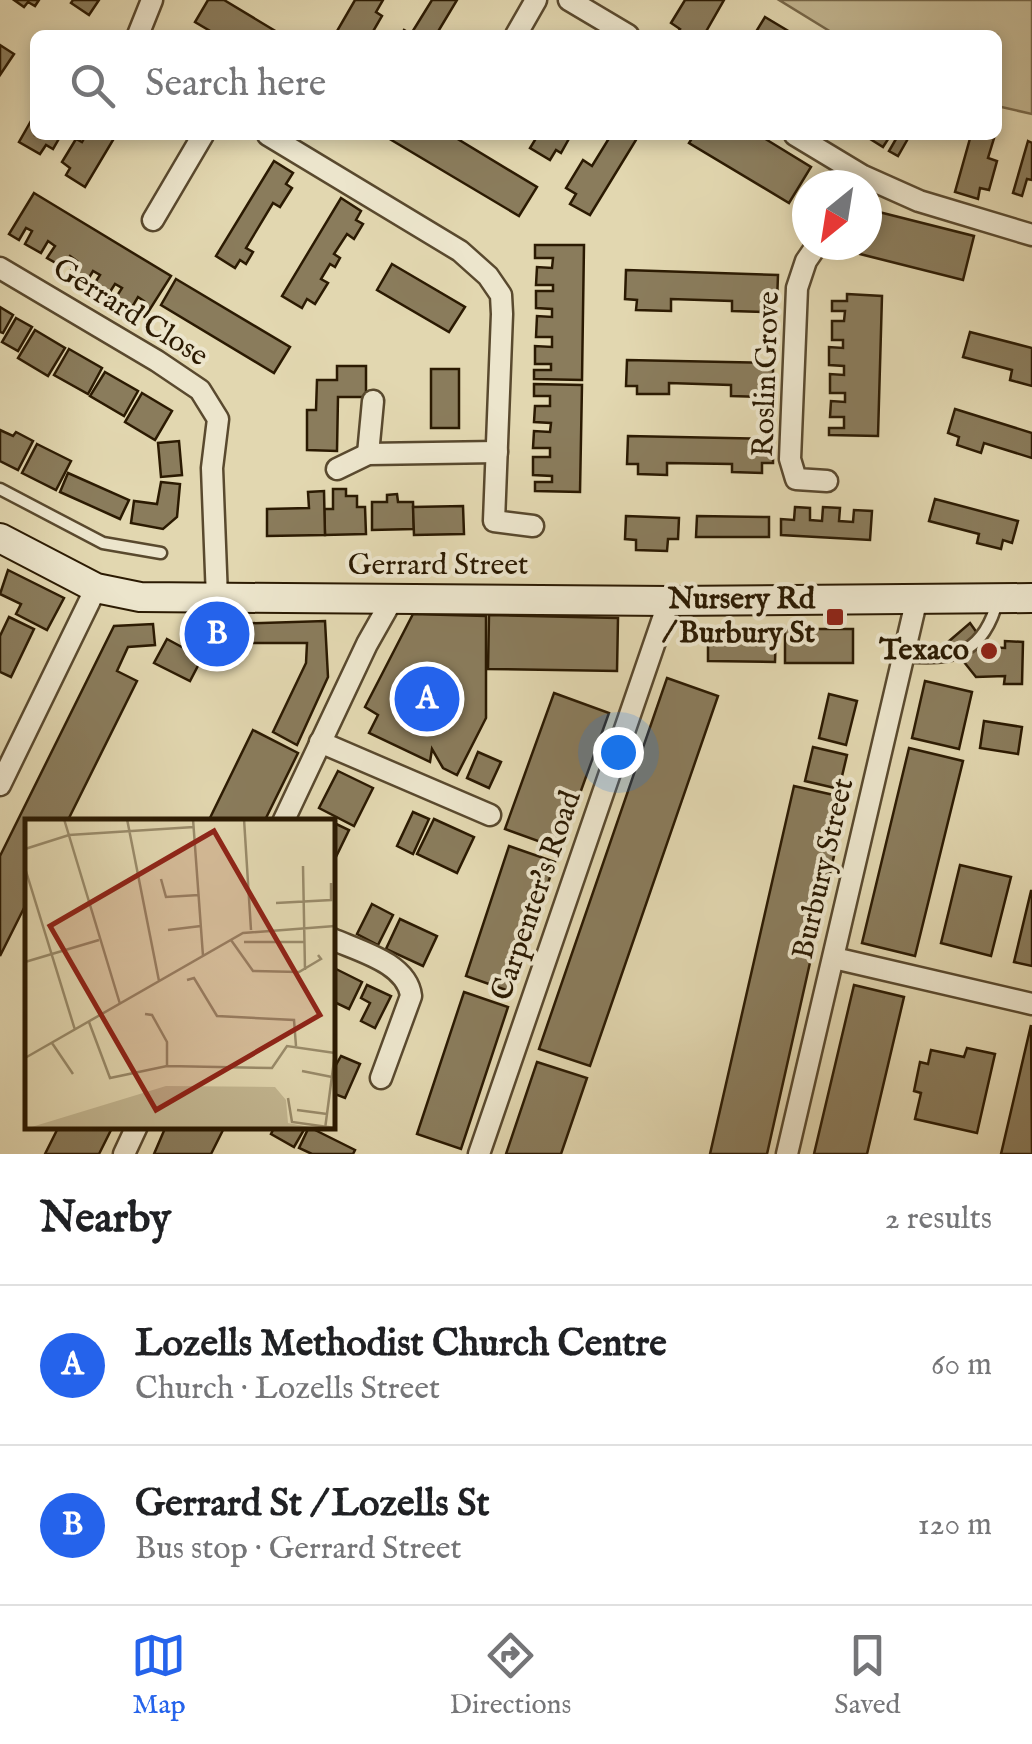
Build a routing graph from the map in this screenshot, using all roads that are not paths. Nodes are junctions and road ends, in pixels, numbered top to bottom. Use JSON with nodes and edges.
{"nodes":[{"id":1,"x":152,"y":0,"type":"edge"},
{"id":2,"x":536,"y":0,"type":"edge"},
{"id":3,"x":569,"y":0,"type":"edge"},
{"id":4,"x":140,"y":30,"type":"edge"},
{"id":5,"x":519,"y":30,"type":"edge"},
{"id":6,"x":620,"y":30,"type":"edge"},
{"id":7,"x":200,"y":140,"type":"edge"},
{"id":8,"x":276,"y":140,"type":"edge"},
{"id":9,"x":801,"y":140,"type":"edge"},
{"id":10,"x":844,"y":170,"type":"edge"},
{"id":11,"x":882,"y":189,"type":"edge"},
{"id":12,"x":153,"y":220,"type":"dead end"},
{"id":13,"x":1032,"y":235,"type":"edge"},
{"id":14,"x":807,"y":260,"type":"edge"},
{"id":15,"x":0,"y":268,"type":"edge"},
{"id":16,"x":373,"y":401,"type":"dead end"},
{"id":17,"x":496,"y":452,"type":"junction"},
{"id":18,"x":368,"y":454,"type":"junction"},
{"id":19,"x":337,"y":469,"type":"dead end"},
{"id":20,"x":826,"y":481,"type":"dead end"},
{"id":21,"x":0,"y":489,"type":"edge"},
{"id":22,"x":533,"y":526,"type":"dead end"},
{"id":23,"x":0,"y":538,"type":"edge"},
{"id":24,"x":162,"y":553,"type":"dead end"},
{"id":25,"x":96,"y":588,"type":"junction"},
{"id":26,"x":218,"y":598,"type":"junction"},
{"id":27,"x":393,"y":598,"type":"junction"},
{"id":28,"x":917,"y":598,"type":"junction"},
{"id":29,"x":998,"y":598,"type":"junction"},
{"id":30,"x":1032,"y":598,"type":"edge"},
{"id":31,"x":669,"y":601,"type":"junction"},
{"id":32,"x":903,"y":656,"type":"junction"},
{"id":33,"x":320,"y":742,"type":"junction"},
{"id":34,"x":0,"y":785,"type":"edge"},
{"id":35,"x":490,"y":815,"type":"dead end"},
{"id":36,"x":284,"y":819,"type":"edge"},
{"id":37,"x":335,"y":940,"type":"edge"},
{"id":38,"x":834,"y":958,"type":"junction"},
{"id":39,"x":1032,"y":1004,"type":"edge"},
{"id":40,"x":381,"y":1078,"type":"dead end"},
{"id":41,"x":136,"y":1129,"type":"edge"},
{"id":42,"x":124,"y":1154,"type":"edge"},
{"id":43,"x":480,"y":1154,"type":"edge"},
{"id":44,"x":787,"y":1154,"type":"edge"}],
"edges":[{"from":1,"to":4,"type":"street"},
{"from":2,"to":5,"type":"street"},
{"from":3,"to":6,"type":"street"},
{"from":7,"to":12,"type":"street"},
{"from":8,"to":17,"type":"street"},
{"from":9,"to":10,"type":"street"},
{"from":11,"to":13,"type":"street"},
{"from":14,"to":20,"type":"street","name":"Roslin Grove"},
{"from":15,"to":26,"type":"street","name":"Gerrard Close"},
{"from":16,"to":18,"type":"street"},
{"from":17,"to":18,"type":"street"},
{"from":17,"to":22,"type":"street"},
{"from":18,"to":19,"type":"street"},
{"from":21,"to":24,"type":"lane"},
{"from":23,"to":25,"type":"main road","name":"Gerrard Street"},
{"from":25,"to":26,"type":"main road","name":"Gerrard Street"},
{"from":25,"to":34,"type":"street"},
{"from":26,"to":27,"type":"main road","name":"Gerrard Street"},
{"from":27,"to":31,"type":"main road","name":"Gerrard Street"},
{"from":27,"to":33,"type":"street"},
{"from":28,"to":29,"type":"main road","name":"Gerrard Street"},
{"from":28,"to":31,"type":"main road","name":"Gerrard Street"},
{"from":28,"to":32,"type":"street","name":"Burbury Street"},
{"from":29,"to":30,"type":"main road","name":"Gerrard Street"},
{"from":29,"to":32,"type":"lane"},
{"from":31,"to":43,"type":"street","name":"Carpenter's Road"},
{"from":32,"to":38,"type":"street","name":"Burbury Street"},
{"from":33,"to":35,"type":"street"},
{"from":33,"to":36,"type":"street"},
{"from":37,"to":40,"type":"street"},
{"from":38,"to":39,"type":"street"},
{"from":38,"to":44,"type":"street","name":"Burbury Street"},
{"from":41,"to":42,"type":"street"}]}
